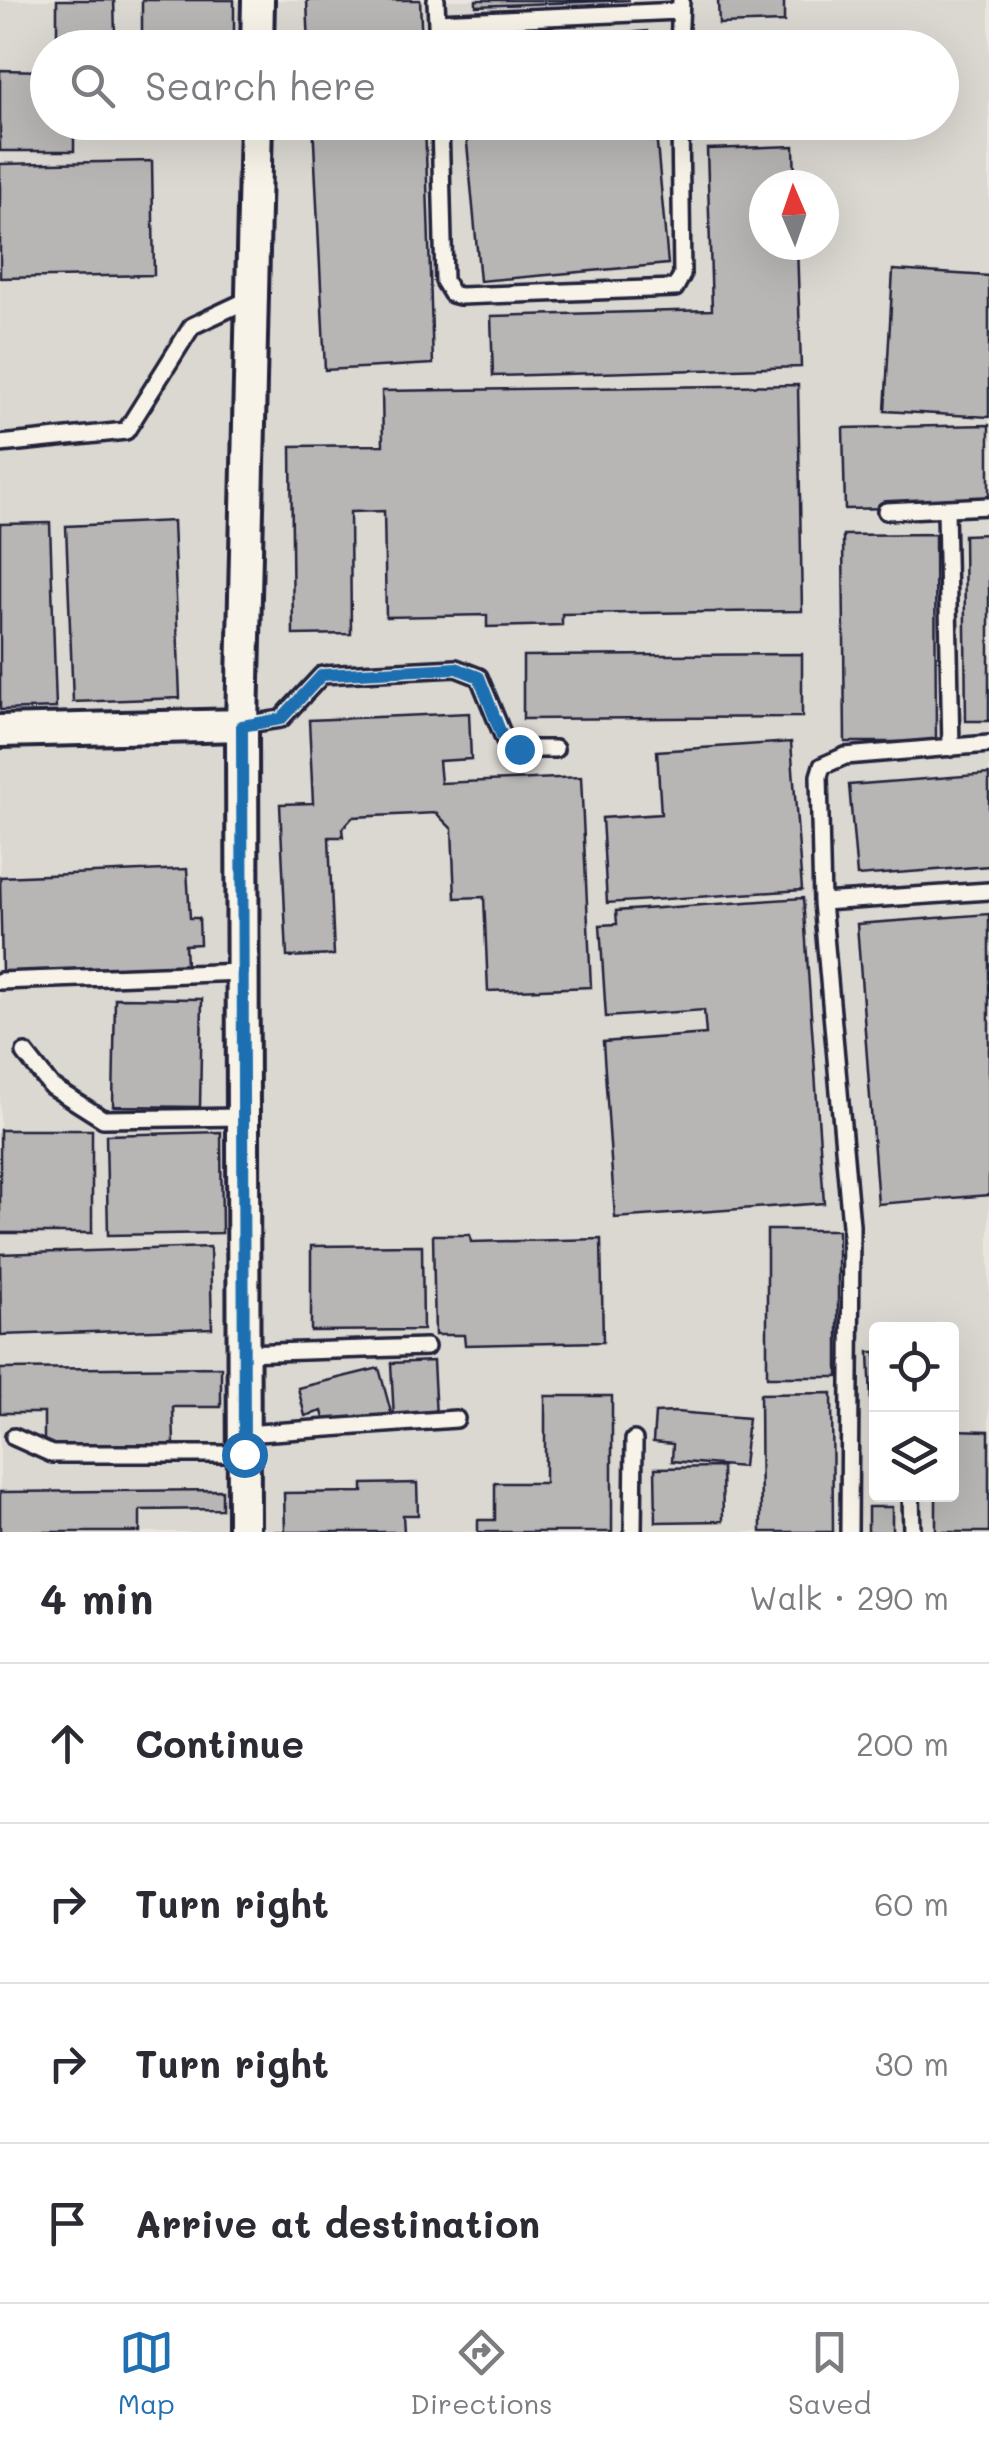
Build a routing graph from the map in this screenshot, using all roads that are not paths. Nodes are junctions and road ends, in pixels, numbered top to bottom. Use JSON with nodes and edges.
{"nodes":[{"id":1,"x":258,"y":0,"type":"edge"},
{"id":2,"x":436,"y":0,"type":"edge"},
{"id":3,"x":681,"y":6,"type":"edge"},
{"id":4,"x":437,"y":22,"type":"junction"},
{"id":5,"x":257,"y":30,"type":"edge"},
{"id":6,"x":437,"y":30,"type":"edge"},
{"id":7,"x":256,"y":140,"type":"edge"},
{"id":8,"x":440,"y":140,"type":"edge"},
{"id":9,"x":680,"y":140,"type":"edge"},
{"id":10,"x":252,"y":298,"type":"junction"},
{"id":11,"x":0,"y":444,"type":"edge"},
{"id":12,"x":989,"y":506,"type":"edge"},
{"id":13,"x":946,"y":508,"type":"junction"},
{"id":14,"x":886,"y":512,"type":"dead end"},
{"id":15,"x":242,"y":726,"type":"junction"},
{"id":16,"x":0,"y":731,"type":"edge"},
{"id":17,"x":989,"y":744,"type":"edge"},
{"id":18,"x":951,"y":748,"type":"junction"},
{"id":19,"x":555,"y":749,"type":"dead end"},
{"id":20,"x":989,"y":890,"type":"edge"},
{"id":21,"x":822,"y":902,"type":"junction"},
{"id":22,"x":242,"y":972,"type":"junction"},
{"id":23,"x":0,"y":981,"type":"edge"},
{"id":24,"x":24,"y":1053,"type":"dead end"},
{"id":25,"x":242,"y":1118,"type":"junction"},
{"id":26,"x":426,"y":1346,"type":"dead end"},
{"id":27,"x":243,"y":1353,"type":"junction"},
{"id":28,"x":456,"y":1419,"type":"dead end"},
{"id":29,"x":14,"y":1437,"type":"dead end"},
{"id":30,"x":634,"y":1440,"type":"dead end"},
{"id":31,"x":244,"y":1444,"type":"junction"},
{"id":32,"x":912,"y":1502,"type":"edge"},
{"id":33,"x":244,"y":1532,"type":"edge"},
{"id":34,"x":633,"y":1532,"type":"edge"},
{"id":35,"x":849,"y":1532,"type":"edge"},
{"id":36,"x":912,"y":1532,"type":"edge"}],
"edges":[{"from":1,"to":5,"type":"street"},
{"from":2,"to":4,"type":"lane"},
{"from":3,"to":4,"type":"lane"},
{"from":4,"to":6,"type":"lane"},
{"from":7,"to":10,"type":"street"},
{"from":8,"to":9,"type":"lane"},
{"from":10,"to":11,"type":"lane"},
{"from":10,"to":15,"type":"street"},
{"from":12,"to":13,"type":"lane"},
{"from":13,"to":14,"type":"lane"},
{"from":13,"to":18,"type":"lane"},
{"from":15,"to":16,"type":"street"},
{"from":15,"to":19,"type":"lane"},
{"from":15,"to":22,"type":"street"},
{"from":17,"to":18,"type":"lane"},
{"from":18,"to":21,"type":"lane"},
{"from":20,"to":21,"type":"lane"},
{"from":21,"to":35,"type":"lane"},
{"from":22,"to":23,"type":"lane"},
{"from":22,"to":25,"type":"street"},
{"from":24,"to":25,"type":"lane"},
{"from":25,"to":27,"type":"street"},
{"from":26,"to":27,"type":"lane"},
{"from":27,"to":31,"type":"street"},
{"from":28,"to":31,"type":"lane"},
{"from":29,"to":31,"type":"lane"},
{"from":30,"to":34,"type":"lane"},
{"from":31,"to":33,"type":"street"},
{"from":32,"to":36,"type":"lane"}]}
